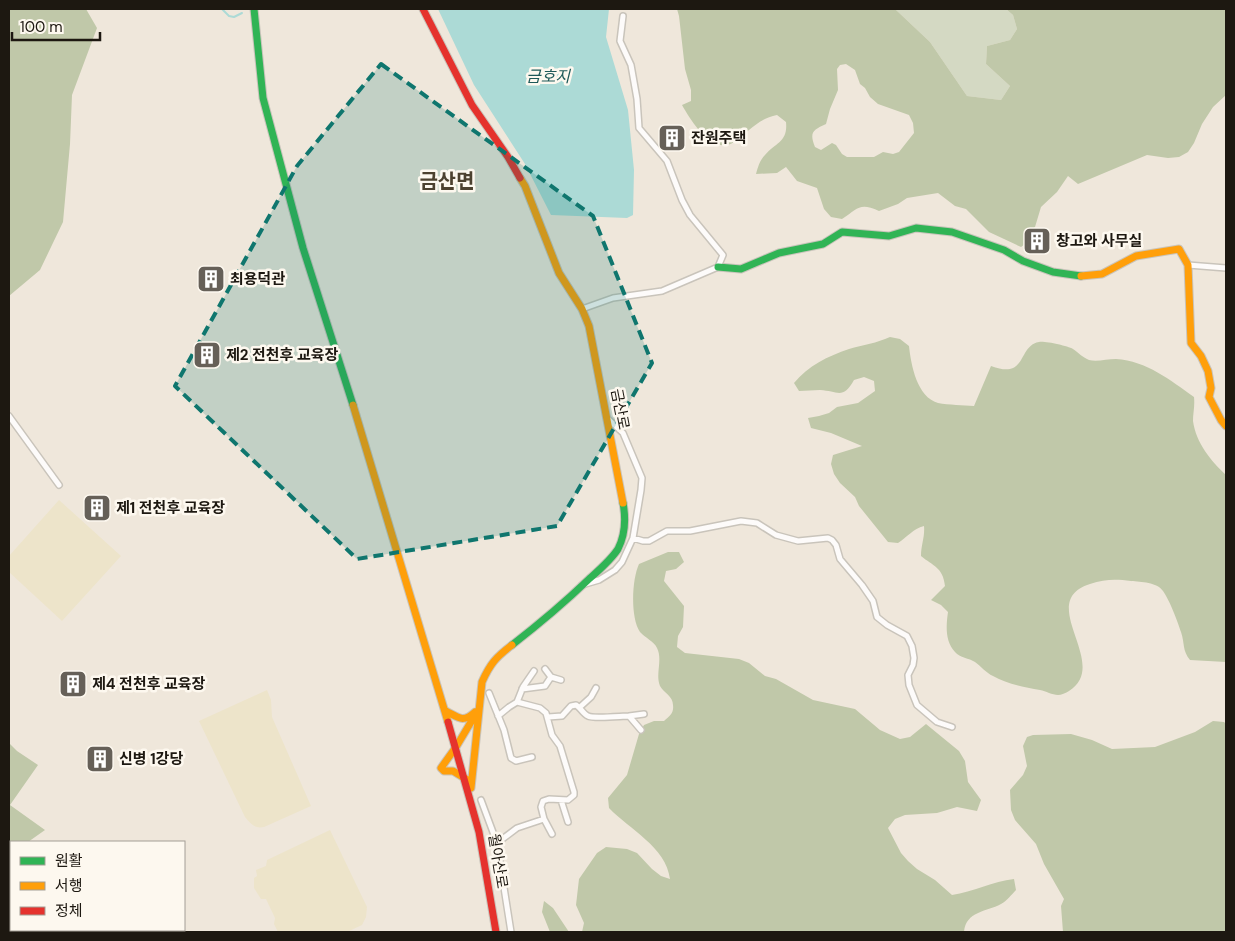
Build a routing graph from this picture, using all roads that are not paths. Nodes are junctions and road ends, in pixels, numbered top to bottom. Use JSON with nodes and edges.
{"nodes":[{"id":1,"x":254,"y":9,"type":"edge"},
{"id":2,"x":423,"y":9,"type":"edge"},
{"id":3,"x":623,"y":16,"type":"dead end"},
{"id":4,"x":1188,"y":265,"type":"junction"},
{"id":5,"x":718,"y":266,"type":"junction"},
{"id":6,"x":1226,"y":268,"type":"edge"},
{"id":7,"x":582,"y":309,"type":"junction"},
{"id":8,"x":9,"y":416,"type":"edge"},
{"id":9,"x":608,"y":419,"type":"junction"},
{"id":10,"x":1226,"y":426,"type":"edge"},
{"id":11,"x":59,"y":485,"type":"dead end"},
{"id":12,"x":633,"y":538,"type":"junction"},
{"id":13,"x":582,"y":585,"type":"junction"},
{"id":14,"x":545,"y":669,"type":"dead end"},
{"id":15,"x":534,"y":671,"type":"dead end"},
{"id":16,"x":551,"y":677,"type":"junction"},
{"id":17,"x":562,"y":680,"type":"dead end"},
{"id":18,"x":596,"y":688,"type":"dead end"},
{"id":19,"x":522,"y":689,"type":"junction"},
{"id":20,"x":489,"y":693,"type":"dead end"},
{"id":21,"x":517,"y":702,"type":"junction"},
{"id":22,"x":580,"y":707,"type":"junction"},
{"id":23,"x":478,"y":710,"type":"junction"},
{"id":24,"x":445,"y":711,"type":"junction"},
{"id":25,"x":644,"y":714,"type":"dead end"},
{"id":26,"x":498,"y":716,"type":"junction"},
{"id":27,"x":548,"y":716,"type":"junction"},
{"id":28,"x":629,"y":716,"type":"junction"},
{"id":29,"x":952,"y":727,"type":"dead end"},
{"id":30,"x":641,"y":730,"type":"dead end"},
{"id":31,"x":456,"y":747,"type":"junction"},
{"id":32,"x":532,"y":757,"type":"dead end"},
{"id":33,"x":466,"y":779,"type":"junction"},
{"id":34,"x":470,"y":796,"type":"junction"},
{"id":35,"x":481,"y":800,"type":"dead end"},
{"id":36,"x":561,"y":800,"type":"junction"},
{"id":37,"x":544,"y":819,"type":"junction"},
{"id":38,"x":568,"y":822,"type":"dead end"},
{"id":39,"x":552,"y":834,"type":"dead end"},
{"id":40,"x":497,"y":843,"type":"junction"},
{"id":41,"x":496,"y":932,"type":"edge"},
{"id":42,"x":510,"y":932,"type":"edge"}],
"edges":[{"from":1,"to":24,"type":"street","name":"월아산로"},
{"from":2,"to":7,"type":"street","name":"금산로"},
{"from":3,"to":5,"type":"street"},
{"from":4,"to":5,"type":"street"},
{"from":4,"to":6,"type":"street"},
{"from":4,"to":10,"type":"street"},
{"from":5,"to":7,"type":"street"},
{"from":7,"to":9,"type":"street","name":"금산로"},
{"from":8,"to":11,"type":"street"},
{"from":9,"to":12,"type":"street"},
{"from":9,"to":13,"type":"street","name":"금산로"},
{"from":12,"to":13,"type":"street"},
{"from":12,"to":29,"type":"street"},
{"from":13,"to":23,"type":"street","name":"금산로"},
{"from":14,"to":16,"type":"street"},
{"from":15,"to":19,"type":"street"},
{"from":16,"to":17,"type":"street"},
{"from":16,"to":19,"type":"street"},
{"from":18,"to":22,"type":"street"},
{"from":19,"to":21,"type":"street"},
{"from":20,"to":26,"type":"street"},
{"from":21,"to":26,"type":"street"},
{"from":21,"to":27,"type":"street"},
{"from":22,"to":27,"type":"street"},
{"from":22,"to":28,"type":"street"},
{"from":23,"to":24,"type":"street"},
{"from":23,"to":31,"type":"street"},
{"from":23,"to":34,"type":"street","name":"금산로"},
{"from":24,"to":31,"type":"street","name":"월아산로"},
{"from":25,"to":28,"type":"street"},
{"from":26,"to":32,"type":"street"},
{"from":27,"to":36,"type":"street"},
{"from":28,"to":30,"type":"street"},
{"from":31,"to":33,"type":"street","name":"월아산로"},
{"from":31,"to":33,"type":"street"},
{"from":33,"to":34,"type":"street","name":"월아산로"},
{"from":34,"to":41,"type":"street","name":"월아산로"},
{"from":35,"to":40,"type":"street"},
{"from":36,"to":37,"type":"street"},
{"from":36,"to":38,"type":"street"},
{"from":37,"to":39,"type":"street"},
{"from":37,"to":40,"type":"street"},
{"from":40,"to":42,"type":"street"}]}
